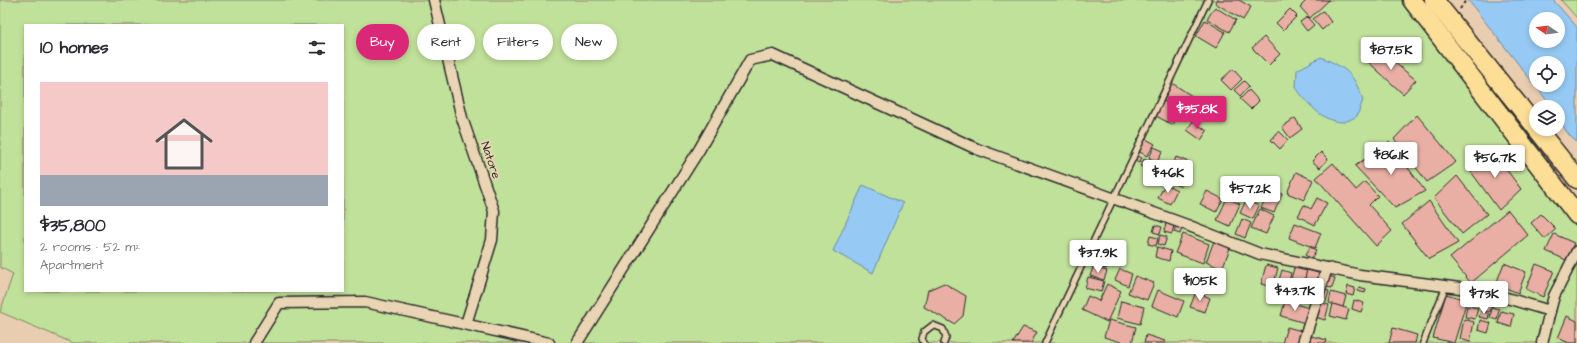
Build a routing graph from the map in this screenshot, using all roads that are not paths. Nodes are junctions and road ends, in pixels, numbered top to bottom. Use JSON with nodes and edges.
{"nodes":[{"id":1,"x":1208,"y":0,"type":"edge"},
{"id":2,"x":1412,"y":0,"type":"edge"},
{"id":3,"x":1434,"y":0,"type":"edge"},
{"id":4,"x":433,"y":1,"type":"edge"},
{"id":5,"x":1529,"y":118,"type":"edge"},
{"id":6,"x":1543,"y":136,"type":"edge"},
{"id":7,"x":1577,"y":179,"type":"edge"},
{"id":8,"x":1114,"y":198,"type":"junction"},
{"id":9,"x":1577,"y":215,"type":"edge"},
{"id":10,"x":1577,"y":251,"type":"edge"},
{"id":11,"x":1328,"y":268,"type":"junction"},
{"id":12,"x":1446,"y":286,"type":"junction"},
{"id":13,"x":1550,"y":311,"type":"junction"},
{"id":14,"x":466,"y":324,"type":"junction"},
{"id":15,"x":254,"y":343,"type":"edge"},
{"id":16,"x":549,"y":343,"type":"edge"},
{"id":17,"x":577,"y":343,"type":"edge"},
{"id":18,"x":924,"y":343,"type":"edge"},
{"id":19,"x":944,"y":343,"type":"edge"},
{"id":20,"x":1045,"y":343,"type":"edge"},
{"id":21,"x":1303,"y":343,"type":"edge"},
{"id":22,"x":1423,"y":343,"type":"edge"},
{"id":23,"x":1542,"y":343,"type":"edge"}],
"edges":[{"from":1,"to":8,"type":"lane"},
{"from":2,"to":9,"type":"highway"},
{"from":3,"to":5,"type":"highway"},
{"from":4,"to":14,"type":"street","name":"Natore"},
{"from":6,"to":7,"type":"highway"},
{"from":8,"to":11,"type":"street"},
{"from":8,"to":17,"type":"street"},
{"from":8,"to":20,"type":"lane"},
{"from":10,"to":13,"type":"street"},
{"from":11,"to":12,"type":"street"},
{"from":11,"to":21,"type":"street"},
{"from":12,"to":13,"type":"street"},
{"from":12,"to":22,"type":"lane"},
{"from":13,"to":23,"type":"street"},
{"from":14,"to":15,"type":"street"},
{"from":14,"to":16,"type":"street"},
{"from":18,"to":19,"type":"lane"}]}
